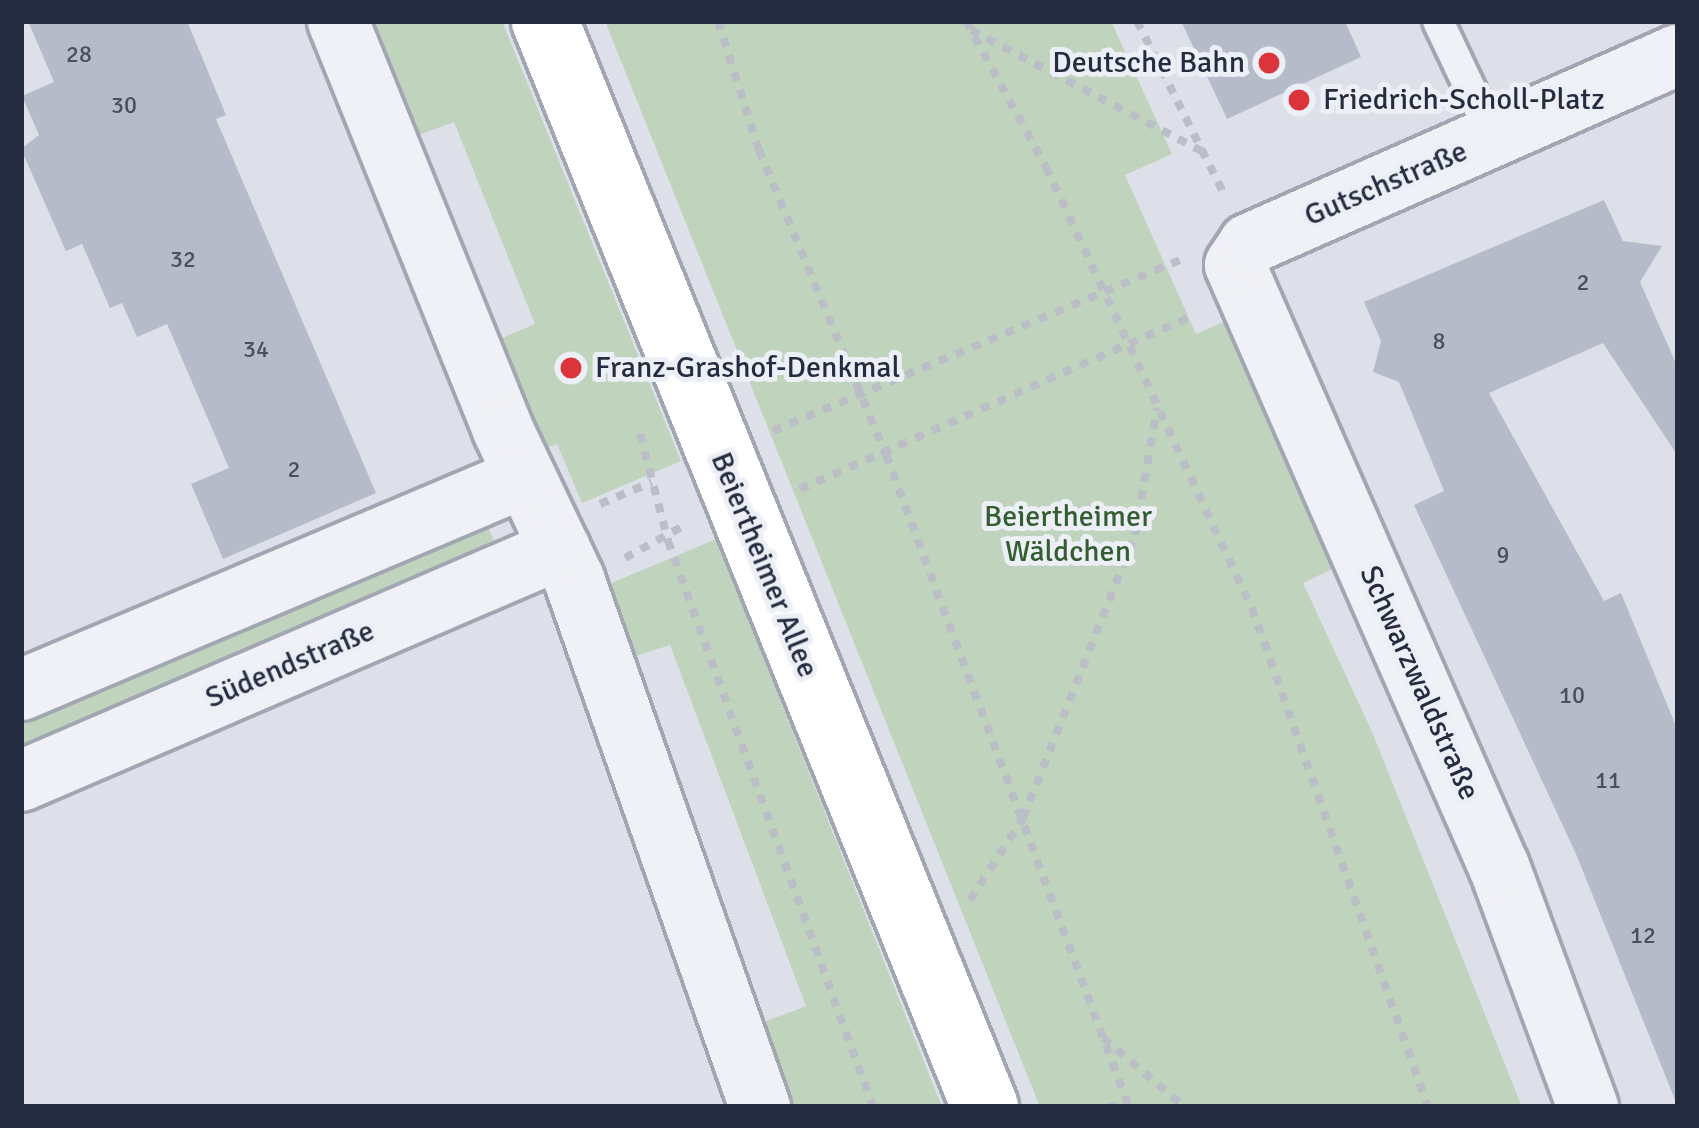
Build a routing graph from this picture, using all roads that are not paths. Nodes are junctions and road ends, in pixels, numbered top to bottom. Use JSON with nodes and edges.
{"nodes":[{"id":1,"x":338,"y":21,"type":"edge"},
{"id":2,"x":545,"y":21,"type":"edge"},
{"id":3,"x":1438,"y":21,"type":"edge"},
{"id":4,"x":1671,"y":74,"type":"edge"},
{"id":5,"x":1494,"y":139,"type":"junction"},
{"id":6,"x":1242,"y":267,"type":"joint"},
{"id":7,"x":514,"y":453,"type":"junction"},
{"id":8,"x":567,"y":564,"type":"junction"},
{"id":9,"x":21,"y":690,"type":"edge"},
{"id":10,"x":21,"y":781,"type":"edge"},
{"id":11,"x":760,"y":1107,"type":"edge"},
{"id":12,"x":985,"y":1107,"type":"edge"},
{"id":13,"x":1588,"y":1107,"type":"edge"}],
"edges":[{"from":1,"to":7,"type":"street"},
{"from":2,"to":12,"type":"street","name":"Beiertheimer Allee"},
{"from":3,"to":5,"type":"lane"},
{"from":4,"to":5,"type":"street","name":"Gutschstraße"},
{"from":5,"to":6,"type":"street","name":"Gutschstraße"},
{"from":6,"to":13,"type":"street","name":"Schwarzwaldstraße"},
{"from":7,"to":8,"type":"street"},
{"from":7,"to":9,"type":"street"},
{"from":8,"to":10,"type":"street","name":"Südendstraße"},
{"from":8,"to":11,"type":"street"}]}
